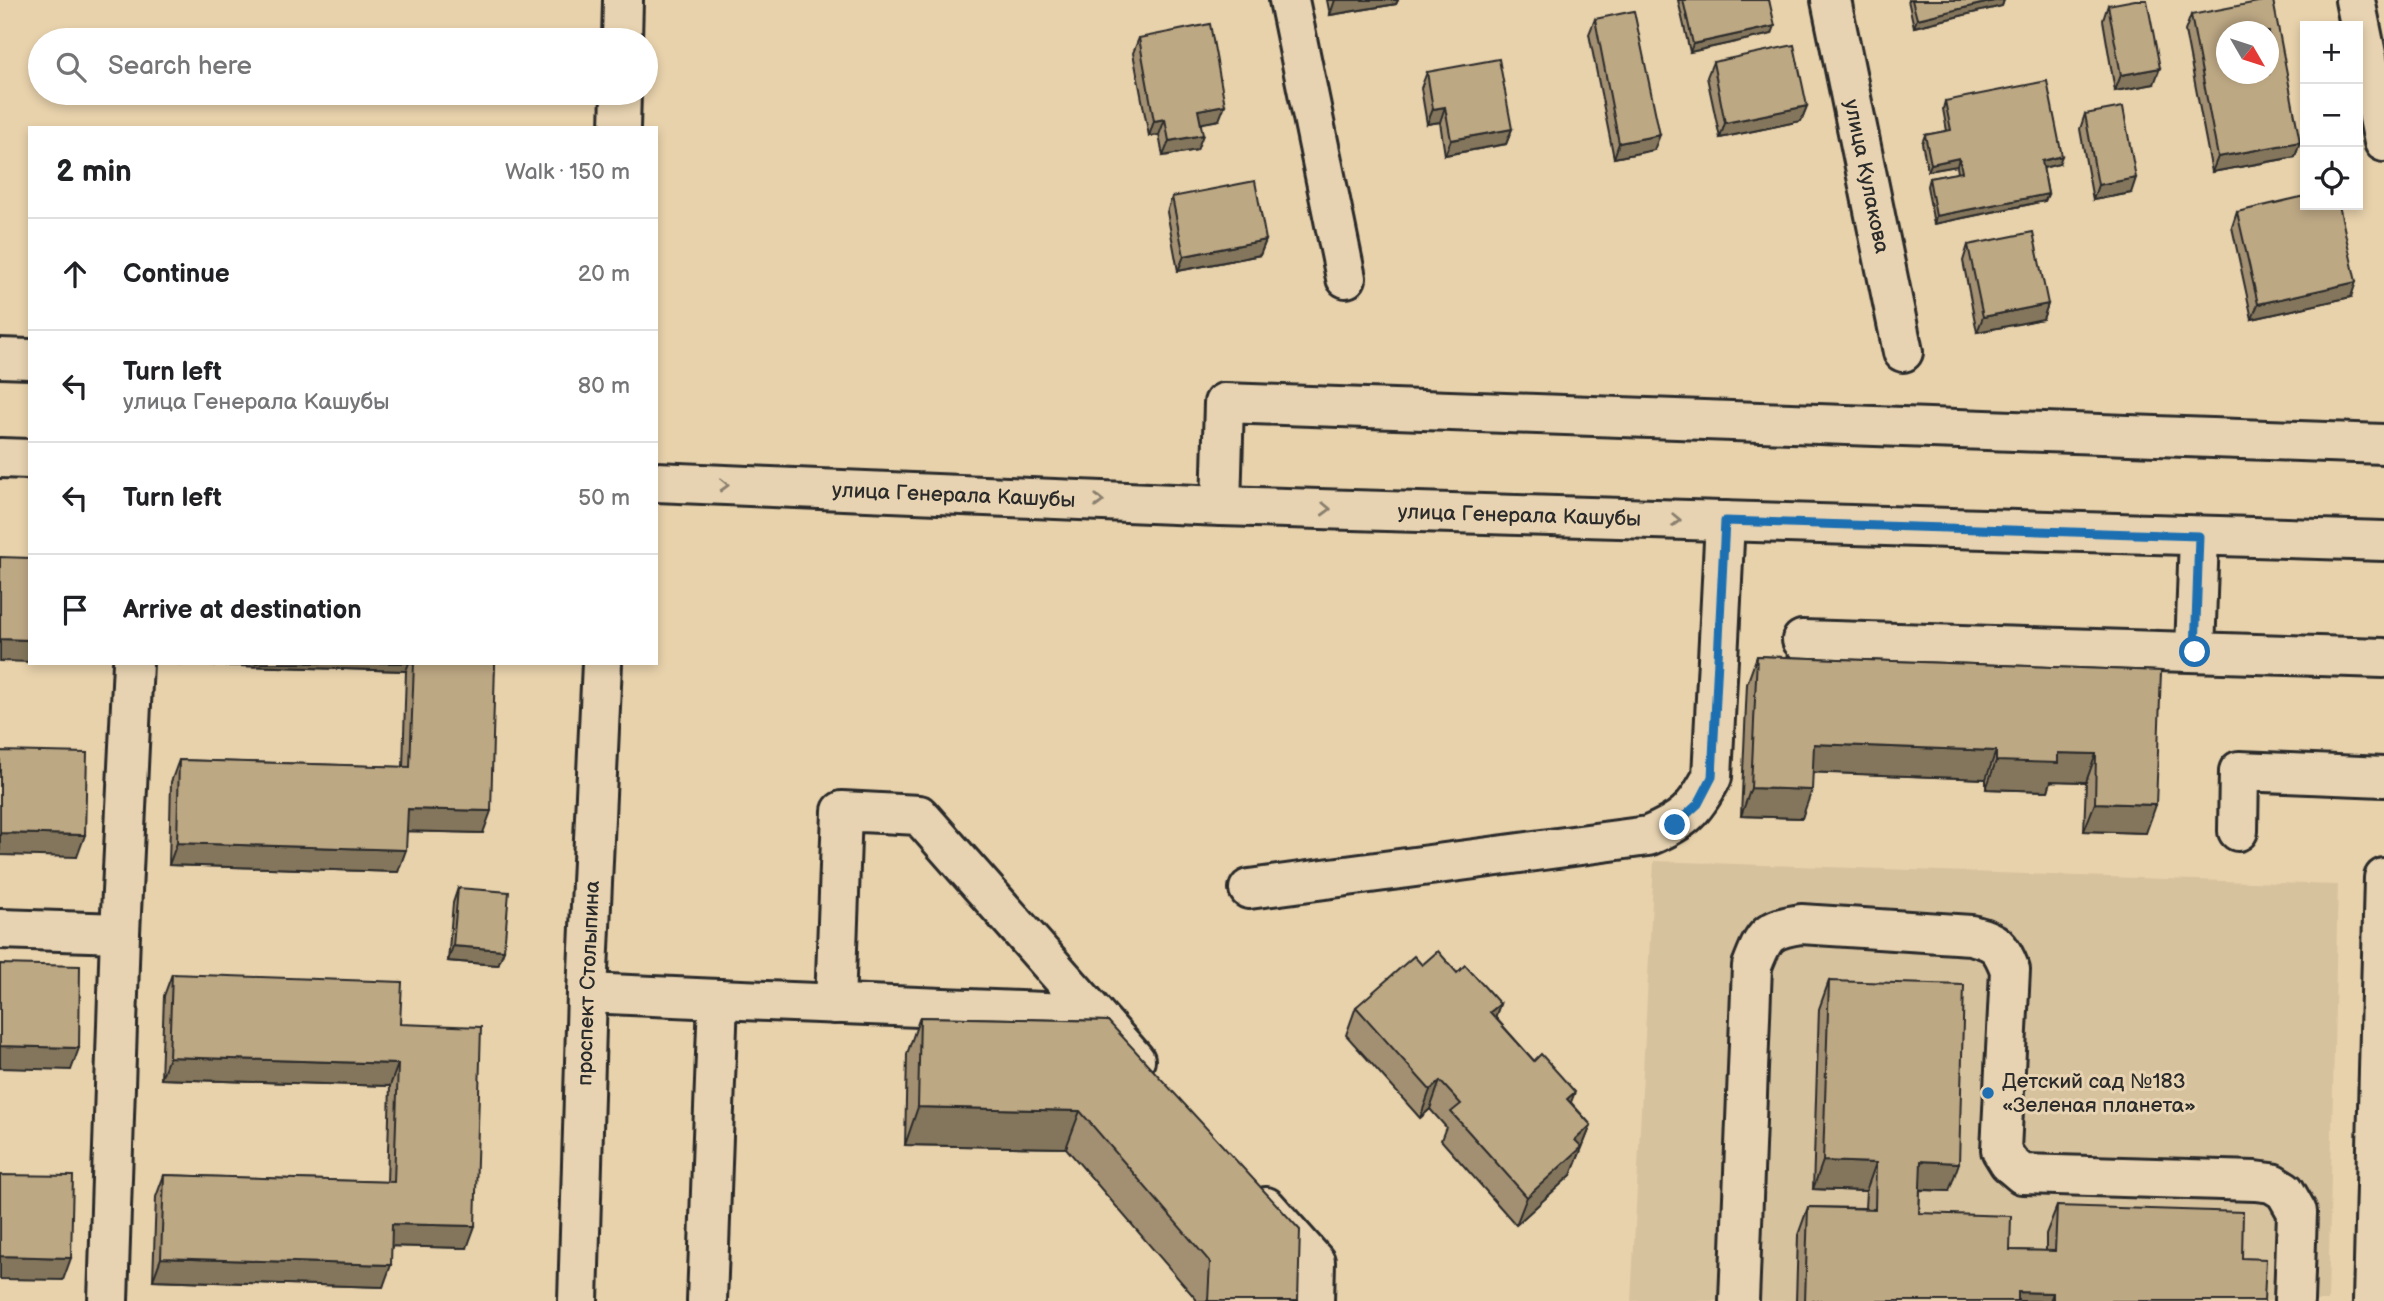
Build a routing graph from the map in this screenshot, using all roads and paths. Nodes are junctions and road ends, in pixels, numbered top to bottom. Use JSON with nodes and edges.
{"nodes":[{"id":1,"x":623,"y":0,"type":"edge"},
{"id":2,"x":1289,"y":0,"type":"edge"},
{"id":3,"x":1831,"y":0,"type":"edge"},
{"id":4,"x":2355,"y":0,"type":"edge"},
{"id":5,"x":622,"y":28,"type":"edge"},
{"id":6,"x":621,"y":105,"type":"edge"},
{"id":7,"x":620,"y":126,"type":"edge"},
{"id":8,"x":2384,"y":142,"type":"edge"},
{"id":9,"x":1346,"y":278,"type":"dead end"},
{"id":10,"x":1903,"y":352,"type":"dead end"},
{"id":11,"x":0,"y":358,"type":"edge"},
{"id":12,"x":28,"y":359,"type":"edge"},
{"id":13,"x":2384,"y":444,"type":"edge"},
{"id":14,"x":0,"y":458,"type":"edge"},
{"id":15,"x":28,"y":459,"type":"edge"},
{"id":16,"x":658,"y":482,"type":"edge"},
{"id":17,"x":1222,"y":506,"type":"junction"},
{"id":18,"x":1725,"y":521,"type":"junction"},
{"id":19,"x":2199,"y":536,"type":"junction"},
{"id":20,"x":2384,"y":541,"type":"edge"},
{"id":21,"x":1802,"y":640,"type":"dead end"},
{"id":22,"x":2195,"y":652,"type":"junction"},
{"id":23,"x":2384,"y":658,"type":"edge"},
{"id":24,"x":133,"y":665,"type":"edge"},
{"id":25,"x":602,"y":665,"type":"edge"},
{"id":26,"x":2384,"y":777,"type":"edge"},
{"id":27,"x":2238,"y":831,"type":"dead end"},
{"id":28,"x":2384,"y":878,"type":"edge"},
{"id":29,"x":1249,"y":889,"type":"dead end"},
{"id":30,"x":0,"y":929,"type":"edge"},
{"id":31,"x":120,"y":933,"type":"junction"},
{"id":32,"x":587,"y":993,"type":"junction"},
{"id":33,"x":718,"y":999,"type":"junction"},
{"id":34,"x":835,"y":1004,"type":"junction"},
{"id":35,"x":1094,"y":1014,"type":"junction"},
{"id":36,"x":1159,"y":1087,"type":"edge"},
{"id":37,"x":1242,"y":1180,"type":"edge"},
{"id":38,"x":108,"y":1301,"type":"edge"},
{"id":39,"x":578,"y":1301,"type":"edge"},
{"id":40,"x":707,"y":1301,"type":"edge"},
{"id":41,"x":1314,"y":1301,"type":"edge"},
{"id":42,"x":1739,"y":1301,"type":"edge"},
{"id":43,"x":2294,"y":1301,"type":"edge"},
{"id":44,"x":2373,"y":1301,"type":"edge"}],
"edges":[{"from":1,"to":5,"type":"street"},
{"from":2,"to":9,"type":"street"},
{"from":3,"to":10,"type":"street","name":"улица Кулакова"},
{"from":4,"to":8,"type":"street"},
{"from":6,"to":7,"type":"street"},
{"from":11,"to":12,"type":"street"},
{"from":13,"to":17,"type":"street"},
{"from":14,"to":15,"type":"street"},
{"from":16,"to":17,"type":"street","name":"улица Генерала Кашубы","one_way":true},
{"from":17,"to":18,"type":"street","name":"улица Генерала Кашубы","one_way":true},
{"from":18,"to":19,"type":"street","name":"улица Генерала Кашубы"},
{"from":18,"to":29,"type":"street"},
{"from":19,"to":20,"type":"street","name":"улица Генерала Кашубы"},
{"from":19,"to":22,"type":"street"},
{"from":21,"to":22,"type":"street"},
{"from":22,"to":23,"type":"street"},
{"from":24,"to":31,"type":"street"},
{"from":25,"to":32,"type":"street","name":"проспект Столыпина"},
{"from":26,"to":27,"type":"street"},
{"from":28,"to":44,"type":"street"},
{"from":30,"to":31,"type":"street"},
{"from":31,"to":38,"type":"street"},
{"from":32,"to":33,"type":"street"},
{"from":32,"to":39,"type":"street","name":"проспект Столыпина"},
{"from":33,"to":34,"type":"street"},
{"from":33,"to":40,"type":"street"},
{"from":34,"to":35,"type":"street"},
{"from":34,"to":35,"type":"street"},
{"from":35,"to":36,"type":"street"},
{"from":37,"to":41,"type":"street"},
{"from":42,"to":43,"type":"street"}]}
